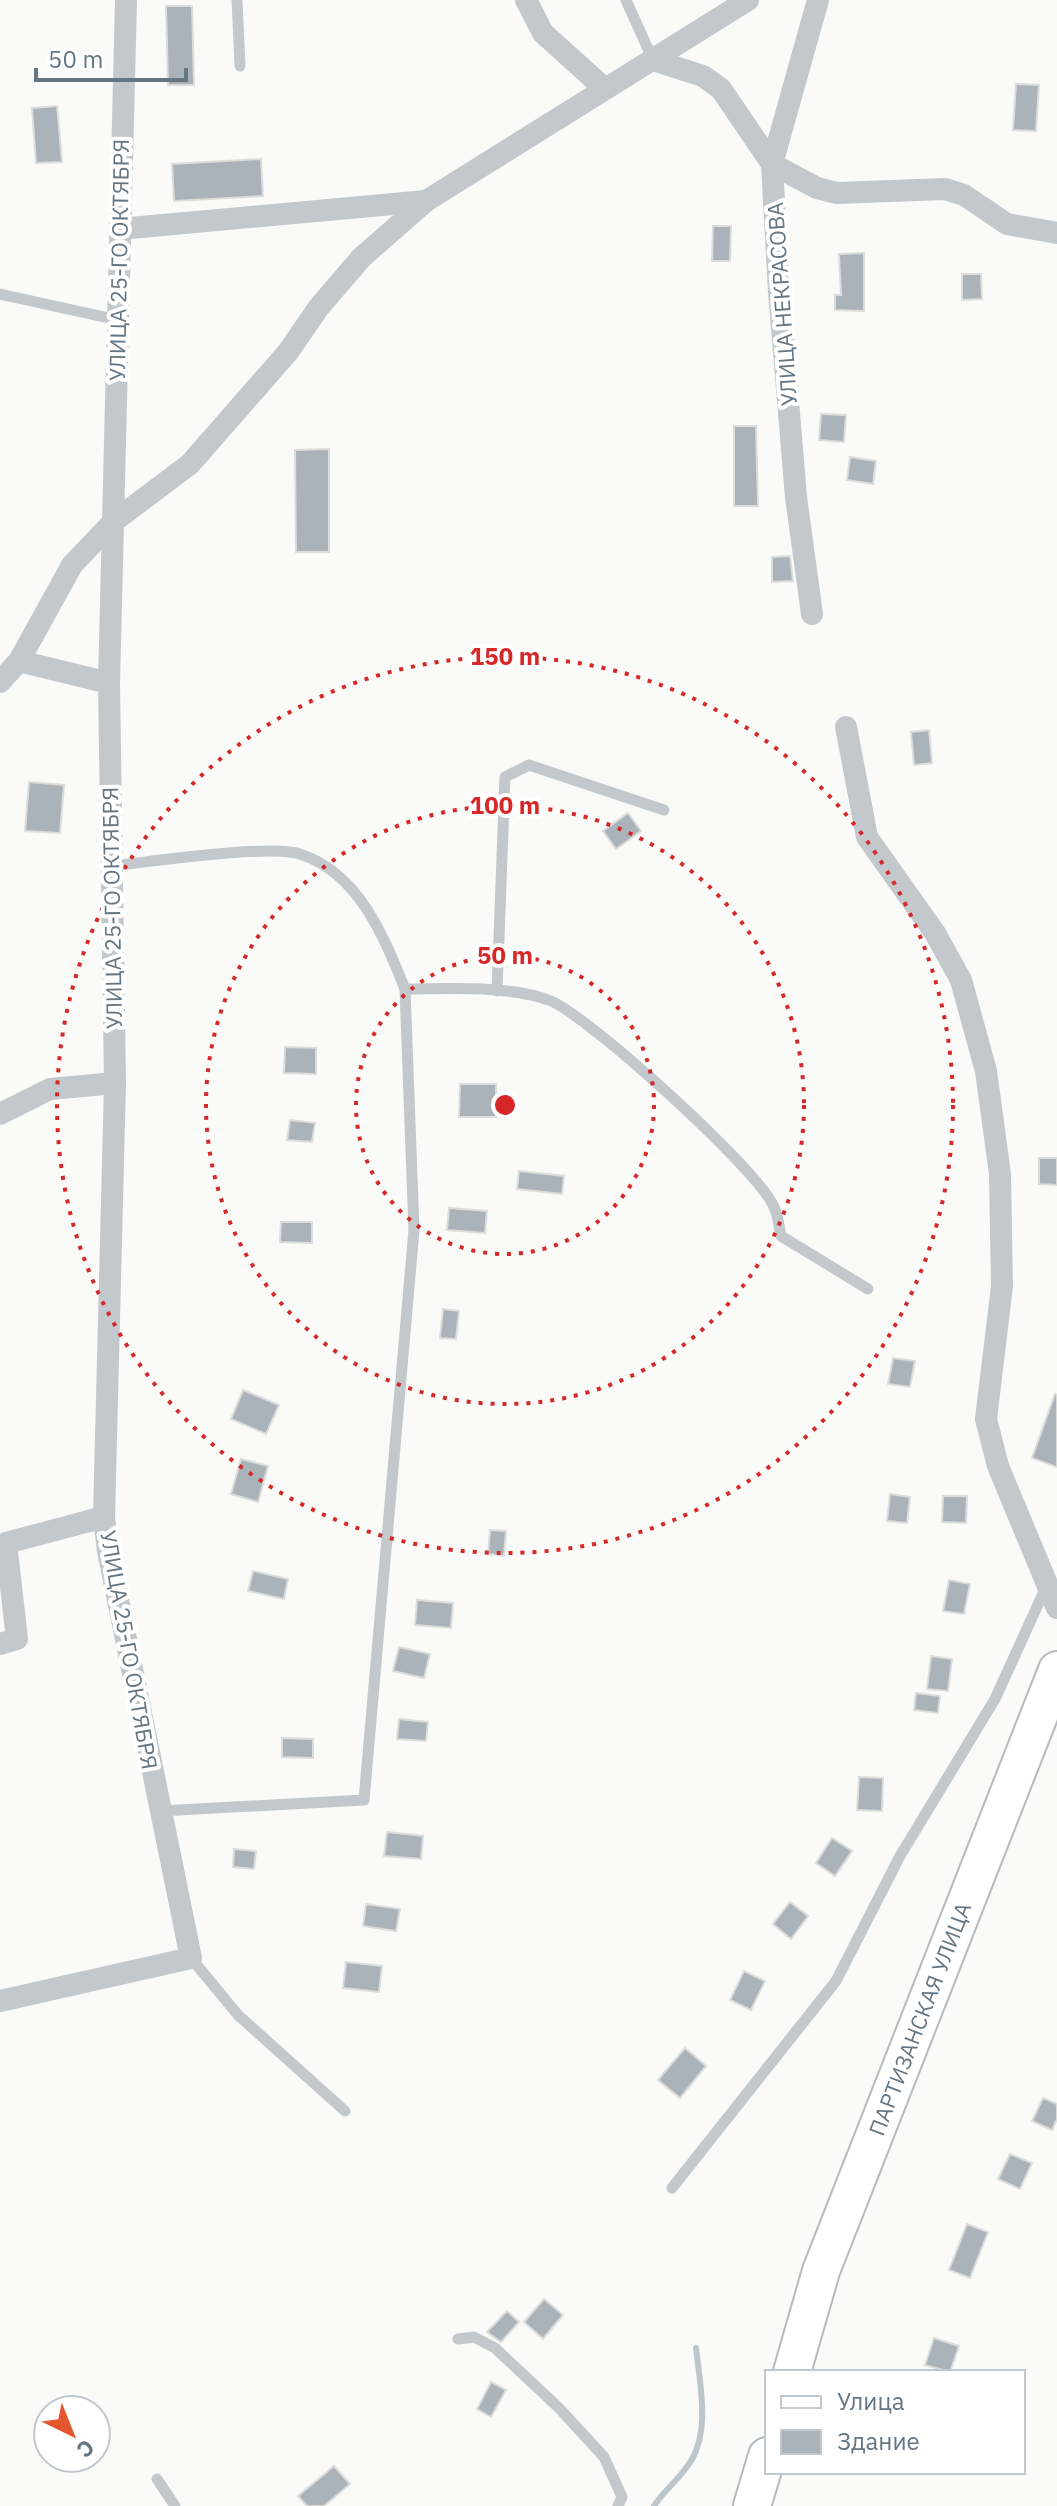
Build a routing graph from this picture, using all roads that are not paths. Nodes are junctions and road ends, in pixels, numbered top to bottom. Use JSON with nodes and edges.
{"nodes":[{"id":1,"x":126,"y":0,"type":"edge"},
{"id":2,"x":237,"y":0,"type":"edge"},
{"id":3,"x":526,"y":0,"type":"edge"},
{"id":4,"x":626,"y":0,"type":"edge"},
{"id":5,"x":748,"y":0,"type":"edge"},
{"id":6,"x":818,"y":0,"type":"edge"},
{"id":7,"x":653,"y":60,"type":"junction"},
{"id":8,"x":240,"y":66,"type":"dead end"},
{"id":9,"x":605,"y":89,"type":"junction"},
{"id":10,"x":772,"y":164,"type":"junction"},
{"id":11,"x":426,"y":201,"type":"junction"},
{"id":12,"x":119,"y":229,"type":"junction"},
{"id":13,"x":1057,"y":233,"type":"edge"},
{"id":14,"x":0,"y":294,"type":"edge"},
{"id":15,"x":118,"y":320,"type":"junction"},
{"id":16,"x":113,"y":522,"type":"junction"},
{"id":17,"x":812,"y":614,"type":"dead end"},
{"id":18,"x":19,"y":661,"type":"junction"},
{"id":19,"x":0,"y":682,"type":"edge"},
{"id":20,"x":109,"y":683,"type":"junction"},
{"id":21,"x":846,"y":727,"type":"dead end"},
{"id":22,"x":664,"y":810,"type":"dead end"},
{"id":23,"x":109,"y":866,"type":"junction"},
{"id":24,"x":405,"y":989,"type":"junction"},
{"id":25,"x":497,"y":991,"type":"junction"},
{"id":26,"x":115,"y":1083,"type":"junction"},
{"id":27,"x":0,"y":1114,"type":"edge"},
{"id":28,"x":868,"y":1289,"type":"dead end"},
{"id":29,"x":104,"y":1517,"type":"junction"},
{"id":30,"x":1048,"y":1582,"type":"junction"},
{"id":31,"x":1057,"y":1608,"type":"edge"},
{"id":32,"x":0,"y":1644,"type":"edge"},
{"id":33,"x":1057,"y":1670,"type":"edge"},
{"id":34,"x":159,"y":1811,"type":"junction"},
{"id":35,"x":191,"y":1958,"type":"junction"},
{"id":36,"x":0,"y":2001,"type":"edge"},
{"id":37,"x":345,"y":2111,"type":"dead end"},
{"id":38,"x":672,"y":2188,"type":"dead end"},
{"id":39,"x":458,"y":2339,"type":"dead end"},
{"id":40,"x":793,"y":2370,"type":"edge"},
{"id":41,"x":765,"y":2463,"type":"edge"},
{"id":42,"x":157,"y":2479,"type":"dead end"},
{"id":43,"x":175,"y":2506,"type":"edge"},
{"id":44,"x":618,"y":2506,"type":"edge"},
{"id":45,"x":752,"y":2506,"type":"edge"}],
"edges":[{"from":1,"to":12,"type":"street","name":"УЛИЦА 25-ГО ОКТЯБРЯ"},
{"from":2,"to":8,"type":"lane"},
{"from":3,"to":9,"type":"street"},
{"from":4,"to":7,"type":"lane"},
{"from":5,"to":7,"type":"street"},
{"from":6,"to":10,"type":"street","name":"УЛИЦА НЕКРАСОВА"},
{"from":7,"to":9,"type":"street"},
{"from":7,"to":10,"type":"street"},
{"from":9,"to":11,"type":"street"},
{"from":10,"to":13,"type":"street"},
{"from":10,"to":17,"type":"street","name":"УЛИЦА НЕКРАСОВА"},
{"from":11,"to":12,"type":"street"},
{"from":11,"to":16,"type":"street"},
{"from":12,"to":15,"type":"street","name":"УЛИЦА 25-ГО ОКТЯБРЯ"},
{"from":14,"to":15,"type":"lane"},
{"from":15,"to":16,"type":"street","name":"УЛИЦА 25-ГО ОКТЯБРЯ"},
{"from":16,"to":18,"type":"street"},
{"from":16,"to":20,"type":"street","name":"УЛИЦА 25-ГО ОКТЯБРЯ"},
{"from":18,"to":19,"type":"street"},
{"from":18,"to":20,"type":"street"},
{"from":20,"to":23,"type":"street","name":"УЛИЦА 25-ГО ОКТЯБРЯ"},
{"from":21,"to":30,"type":"street"},
{"from":22,"to":25,"type":"lane"},
{"from":23,"to":24,"type":"lane"},
{"from":23,"to":26,"type":"street","name":"УЛИЦА 25-ГО ОКТЯБРЯ"},
{"from":24,"to":25,"type":"lane"},
{"from":24,"to":34,"type":"lane"},
{"from":25,"to":28,"type":"lane"},
{"from":26,"to":27,"type":"street"},
{"from":26,"to":29,"type":"street","name":"УЛИЦА 25-ГО ОКТЯБРЯ"},
{"from":29,"to":32,"type":"street"},
{"from":29,"to":34,"type":"street","name":"УЛИЦА 25-ГО ОКТЯБРЯ"},
{"from":30,"to":31,"type":"street"},
{"from":30,"to":38,"type":"lane"},
{"from":33,"to":40,"type":"main road","name":"ПАРТИЗАНСКАЯ УЛИЦА"},
{"from":34,"to":35,"type":"street","name":"УЛИЦА 25-ГО ОКТЯБРЯ"},
{"from":35,"to":36,"type":"street"},
{"from":35,"to":37,"type":"lane"},
{"from":39,"to":44,"type":"lane"},
{"from":41,"to":45,"type":"main road"},
{"from":42,"to":43,"type":"lane"}]}
